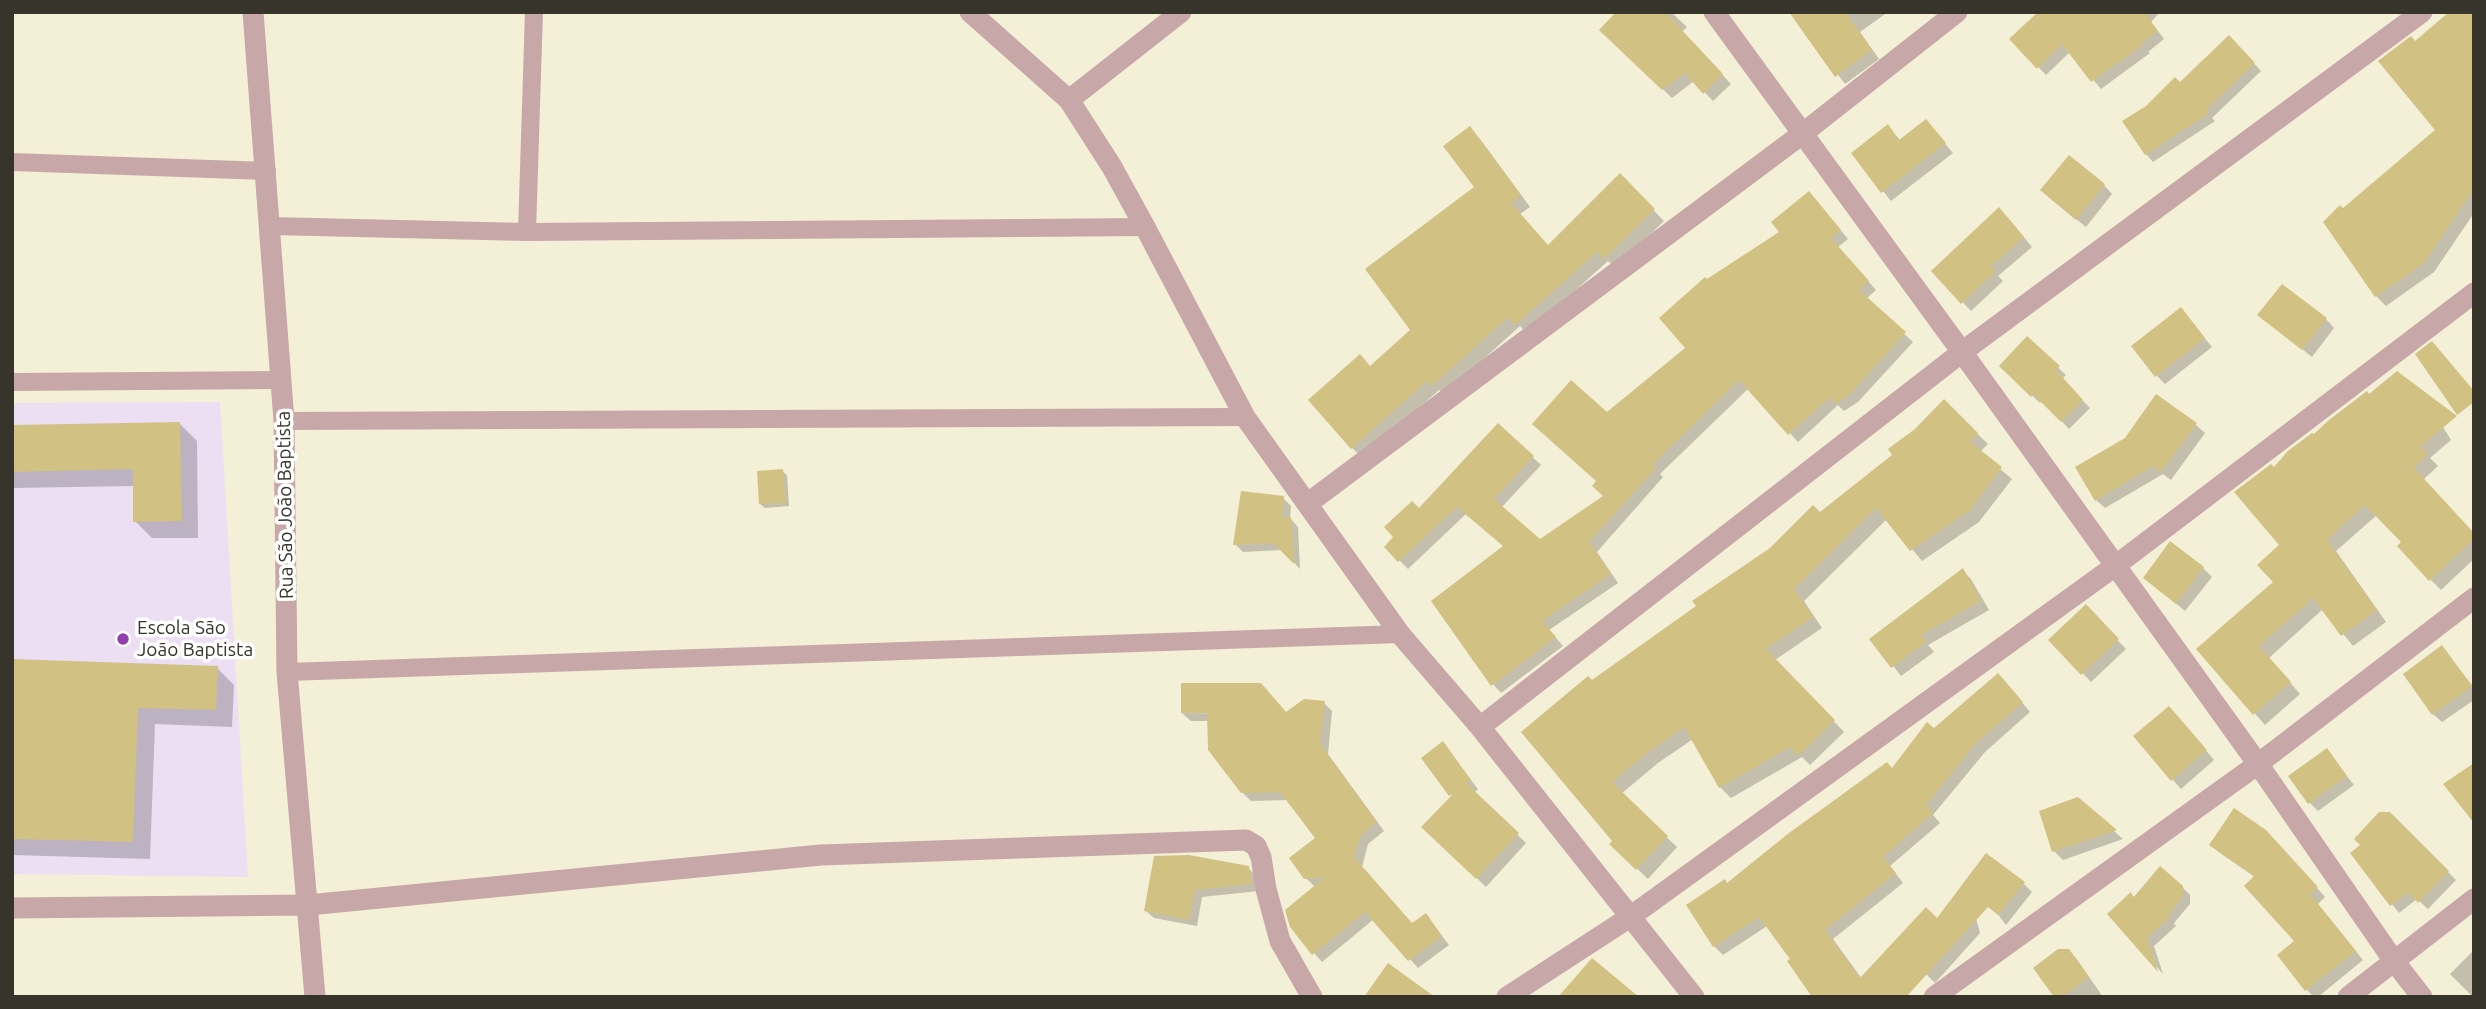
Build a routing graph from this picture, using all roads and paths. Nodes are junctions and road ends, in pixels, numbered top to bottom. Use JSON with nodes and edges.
{"nodes":[{"id":1,"x":253,"y":12,"type":"edge"},
{"id":2,"x":534,"y":12,"type":"edge"},
{"id":3,"x":970,"y":12,"type":"edge"},
{"id":4,"x":1181,"y":12,"type":"edge"},
{"id":5,"x":1714,"y":12,"type":"edge"},
{"id":6,"x":1957,"y":12,"type":"edge"},
{"id":7,"x":2423,"y":12,"type":"edge"},
{"id":8,"x":1069,"y":100,"type":"junction"},
{"id":9,"x":1802,"y":134,"type":"junction"},
{"id":10,"x":12,"y":162,"type":"edge"},
{"id":11,"x":267,"y":170,"type":"junction"},
{"id":12,"x":271,"y":226,"type":"junction"},
{"id":13,"x":1145,"y":227,"type":"junction"},
{"id":14,"x":527,"y":232,"type":"junction"},
{"id":15,"x":2474,"y":293,"type":"edge"},
{"id":16,"x":1962,"y":352,"type":"junction"},
{"id":17,"x":281,"y":380,"type":"junction"},
{"id":18,"x":12,"y":382,"type":"edge"},
{"id":19,"x":1245,"y":417,"type":"junction"},
{"id":20,"x":284,"y":421,"type":"junction"},
{"id":21,"x":1307,"y":504,"type":"junction"},
{"id":22,"x":2115,"y":566,"type":"junction"},
{"id":23,"x":2474,"y":598,"type":"edge"},
{"id":24,"x":1400,"y":634,"type":"junction"},
{"id":25,"x":287,"y":672,"type":"junction"},
{"id":26,"x":1480,"y":727,"type":"junction"},
{"id":27,"x":2258,"y":764,"type":"junction"},
{"id":28,"x":2474,"y":900,"type":"edge"},
{"id":29,"x":307,"y":905,"type":"junction"},
{"id":30,"x":12,"y":908,"type":"edge"},
{"id":31,"x":1630,"y":917,"type":"junction"},
{"id":32,"x":2394,"y":961,"type":"junction"},
{"id":33,"x":316,"y":997,"type":"edge"},
{"id":34,"x":1312,"y":997,"type":"edge"},
{"id":35,"x":1507,"y":997,"type":"edge"},
{"id":36,"x":1694,"y":997,"type":"edge"},
{"id":37,"x":1934,"y":997,"type":"edge"},
{"id":38,"x":2348,"y":997,"type":"edge"},
{"id":39,"x":2422,"y":997,"type":"edge"}],
"edges":[{"from":1,"to":11,"type":"street","name":"Rua São João Baptista"},
{"from":2,"to":14,"type":"lane"},
{"from":3,"to":8,"type":"street"},
{"from":4,"to":8,"type":"street"},
{"from":5,"to":9,"type":"street"},
{"from":6,"to":9,"type":"street"},
{"from":7,"to":16,"type":"street"},
{"from":8,"to":13,"type":"street"},
{"from":9,"to":16,"type":"street"},
{"from":9,"to":21,"type":"street"},
{"from":10,"to":11,"type":"lane"},
{"from":11,"to":12,"type":"street","name":"Rua São João Baptista"},
{"from":12,"to":14,"type":"lane"},
{"from":12,"to":17,"type":"street","name":"Rua São João Baptista"},
{"from":13,"to":14,"type":"lane"},
{"from":13,"to":19,"type":"street"},
{"from":15,"to":22,"type":"street"},
{"from":16,"to":22,"type":"street"},
{"from":16,"to":26,"type":"street"},
{"from":17,"to":18,"type":"lane"},
{"from":17,"to":20,"type":"street","name":"Rua São João Baptista"},
{"from":19,"to":20,"type":"lane"},
{"from":19,"to":21,"type":"street"},
{"from":20,"to":25,"type":"street","name":"Rua São João Baptista"},
{"from":21,"to":24,"type":"street"},
{"from":22,"to":27,"type":"street"},
{"from":22,"to":31,"type":"street"},
{"from":23,"to":27,"type":"street"},
{"from":24,"to":25,"type":"lane"},
{"from":24,"to":26,"type":"street"},
{"from":25,"to":29,"type":"street","name":"Rua São João Baptista"},
{"from":26,"to":31,"type":"street"},
{"from":27,"to":32,"type":"street"},
{"from":27,"to":37,"type":"street"},
{"from":28,"to":32,"type":"street"},
{"from":29,"to":30,"type":"street"},
{"from":29,"to":33,"type":"street","name":"Rua São João Baptista"},
{"from":29,"to":34,"type":"street"},
{"from":31,"to":35,"type":"street"},
{"from":31,"to":36,"type":"street"},
{"from":32,"to":38,"type":"street"},
{"from":32,"to":39,"type":"street"}]}
